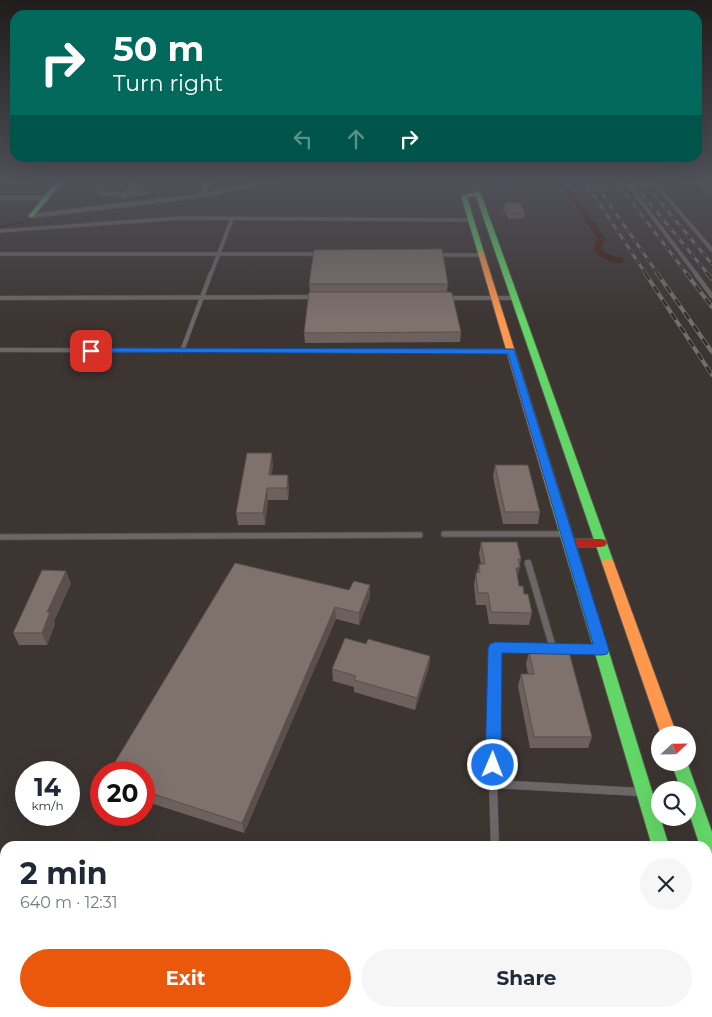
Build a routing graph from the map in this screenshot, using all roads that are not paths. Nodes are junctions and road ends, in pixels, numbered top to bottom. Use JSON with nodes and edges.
{"nodes":[{"id":1,"x":58,"y":226,"type":"edge"},
{"id":2,"x":229,"y":226,"type":"edge"},
{"id":3,"x":473,"y":226,"type":"edge"},
{"id":4,"x":489,"y":226,"type":"edge"},
{"id":5,"x":660,"y":226,"type":"edge"},
{"id":6,"x":692,"y":226,"type":"edge"},
{"id":7,"x":0,"y":231,"type":"edge"},
{"id":8,"x":712,"y":250,"type":"edge"},
{"id":9,"x":0,"y":254,"type":"edge"},
{"id":10,"x":218,"y":254,"type":"junction"},
{"id":11,"x":326,"y":254,"type":"edge"},
{"id":12,"x":499,"y":254,"type":"junction"},
{"id":13,"x":433,"y":255,"type":"edge"},
{"id":14,"x":482,"y":255,"type":"junction"},
{"id":15,"x":712,"y":296,"type":"edge"},
{"id":16,"x":202,"y":297,"type":"junction"},
{"id":17,"x":0,"y":298,"type":"edge"},
{"id":18,"x":319,"y":298,"type":"edge"},
{"id":19,"x":446,"y":298,"type":"edge"},
{"id":20,"x":495,"y":298,"type":"junction"},
{"id":21,"x":514,"y":298,"type":"junction"},
{"id":22,"x":0,"y":350,"type":"edge"},
{"id":23,"x":182,"y":351,"type":"junction"},
{"id":24,"x":511,"y":351,"type":"junction"},
{"id":25,"x":533,"y":351,"type":"junction"},
{"id":26,"x":444,"y":534,"type":"dead end"},
{"id":27,"x":420,"y":536,"type":"dead end"},
{"id":28,"x":0,"y":537,"type":"edge"},
{"id":29,"x":568,"y":539,"type":"junction"},
{"id":30,"x":601,"y":544,"type":"junction"},
{"id":31,"x":528,"y":563,"type":"dead end"},
{"id":32,"x":553,"y":648,"type":"junction"},
{"id":33,"x":602,"y":650,"type":"junction"},
{"id":34,"x":666,"y":726,"type":"edge"},
{"id":35,"x":682,"y":771,"type":"edge"},
{"id":36,"x":493,"y":784,"type":"junction"},
{"id":37,"x":645,"y":792,"type":"junction"},
{"id":38,"x":495,"y":841,"type":"edge"},
{"id":39,"x":660,"y":841,"type":"edge"},
{"id":40,"x":707,"y":841,"type":"edge"}],
"edges":[{"from":1,"to":7,"type":"lane"},
{"from":2,"to":10,"type":"lane"},
{"from":3,"to":14,"type":"street"},
{"from":4,"to":12,"type":"street"},
{"from":5,"to":15,"type":"lane"},
{"from":6,"to":8,"type":"lane"},
{"from":9,"to":10,"type":"lane"},
{"from":10,"to":11,"type":"lane"},
{"from":10,"to":16,"type":"lane"},
{"from":12,"to":14,"type":"street"},
{"from":12,"to":21,"type":"street"},
{"from":13,"to":14,"type":"lane"},
{"from":14,"to":20,"type":"street"},
{"from":16,"to":17,"type":"lane"},
{"from":16,"to":18,"type":"lane"},
{"from":16,"to":23,"type":"lane"},
{"from":19,"to":20,"type":"lane"},
{"from":20,"to":21,"type":"lane"},
{"from":20,"to":24,"type":"street"},
{"from":21,"to":25,"type":"street"},
{"from":22,"to":23,"type":"lane"},
{"from":23,"to":24,"type":"lane"},
{"from":24,"to":25,"type":"street"},
{"from":24,"to":29,"type":"street"},
{"from":25,"to":30,"type":"street"},
{"from":26,"to":29,"type":"lane"},
{"from":27,"to":28,"type":"lane"},
{"from":29,"to":30,"type":"street"},
{"from":29,"to":33,"type":"street"},
{"from":30,"to":34,"type":"street"},
{"from":31,"to":32,"type":"lane"},
{"from":32,"to":33,"type":"lane"},
{"from":32,"to":36,"type":"lane"},
{"from":33,"to":37,"type":"street"},
{"from":35,"to":40,"type":"street"},
{"from":36,"to":37,"type":"lane"},
{"from":36,"to":38,"type":"lane"},
{"from":37,"to":39,"type":"street"}]}
